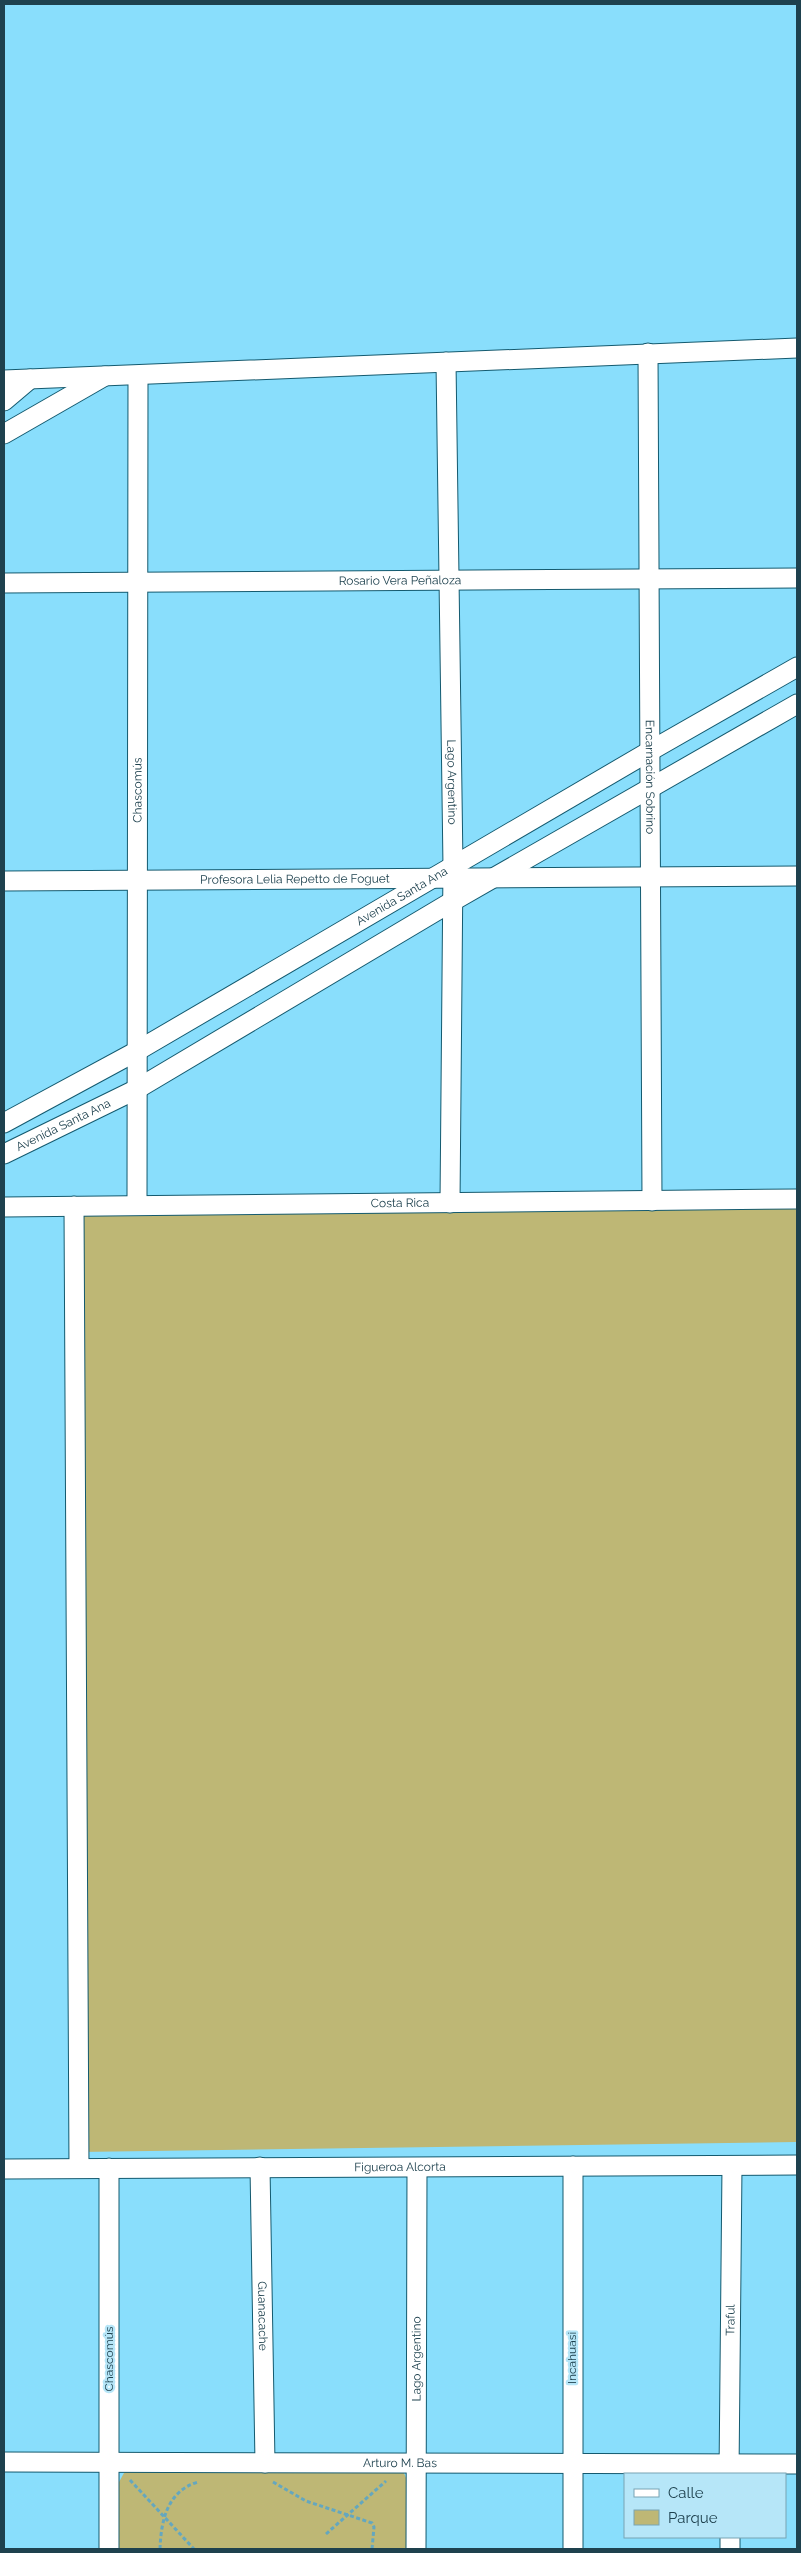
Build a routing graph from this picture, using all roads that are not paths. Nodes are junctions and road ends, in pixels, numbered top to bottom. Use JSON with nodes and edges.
{"nodes":[{"id":1,"x":797,"y":348,"type":"edge"},
{"id":2,"x":648,"y":354,"type":"junction"},
{"id":3,"x":446,"y":362,"type":"junction"},
{"id":4,"x":108,"y":374,"type":"junction"},
{"id":5,"x":138,"y":376,"type":"junction"},
{"id":6,"x":30,"y":379,"type":"junction"},
{"id":7,"x":4,"y":380,"type":"edge"},
{"id":8,"x":4,"y":401,"type":"edge"},
{"id":9,"x":4,"y":434,"type":"edge"},
{"id":10,"x":797,"y":578,"type":"edge"},
{"id":11,"x":649,"y":579,"type":"junction"},
{"id":12,"x":449,"y":581,"type":"junction"},
{"id":13,"x":4,"y":583,"type":"edge"},
{"id":14,"x":138,"y":583,"type":"junction"},
{"id":15,"x":797,"y":667,"type":"edge"},
{"id":16,"x":797,"y":704,"type":"edge"},
{"id":17,"x":650,"y":750,"type":"junction"},
{"id":18,"x":651,"y":788,"type":"junction"},
{"id":19,"x":453,"y":872,"type":"junction"},
{"id":20,"x":797,"y":876,"type":"edge"},
{"id":21,"x":495,"y":877,"type":"junction"},
{"id":22,"x":651,"y":877,"type":"junction"},
{"id":23,"x":432,"y":878,"type":"junction"},
{"id":24,"x":138,"y":880,"type":"junction"},
{"id":25,"x":4,"y":881,"type":"edge"},
{"id":26,"x":453,"y":901,"type":"junction"},
{"id":27,"x":138,"y":1051,"type":"junction"},
{"id":28,"x":138,"y":1089,"type":"junction"},
{"id":29,"x":4,"y":1123,"type":"edge"},
{"id":30,"x":4,"y":1154,"type":"edge"},
{"id":31,"x":797,"y":1199,"type":"edge"},
{"id":32,"x":652,"y":1201,"type":"junction"},
{"id":33,"x":450,"y":1202,"type":"junction"},
{"id":34,"x":138,"y":1205,"type":"junction"},
{"id":35,"x":74,"y":1206,"type":"junction"},
{"id":36,"x":4,"y":1207,"type":"edge"},
{"id":37,"x":797,"y":2165,"type":"edge"},
{"id":38,"x":572,"y":2166,"type":"junction"},
{"id":39,"x":732,"y":2166,"type":"junction"},
{"id":40,"x":79,"y":2168,"type":"junction"},
{"id":41,"x":109,"y":2168,"type":"junction"},
{"id":42,"x":260,"y":2168,"type":"junction"},
{"id":43,"x":417,"y":2168,"type":"junction"},
{"id":44,"x":4,"y":2169,"type":"edge"},
{"id":45,"x":4,"y":2462,"type":"edge"},
{"id":46,"x":416,"y":2463,"type":"junction"},
{"id":47,"x":572,"y":2464,"type":"junction"},
{"id":48,"x":797,"y":2464,"type":"edge"},
{"id":49,"x":116,"y":2467,"type":"junction"},
{"id":50,"x":729,"y":2469,"type":"edge"},
{"id":51,"x":267,"y":2472,"type":"junction"},
{"id":52,"x":109,"y":2549,"type":"edge"},
{"id":53,"x":416,"y":2549,"type":"edge"},
{"id":54,"x":573,"y":2549,"type":"edge"}],
"edges":[{"from":1,"to":2,"type":"street"},
{"from":2,"to":3,"type":"street"},
{"from":2,"to":11,"type":"street","name":"Encarnación Sobrino"},
{"from":3,"to":5,"type":"street"},
{"from":3,"to":12,"type":"street","name":"Lago Argentino"},
{"from":4,"to":5,"type":"street"},
{"from":4,"to":6,"type":"street"},
{"from":4,"to":9,"type":"street"},
{"from":5,"to":14,"type":"street","name":"Chascomús"},
{"from":6,"to":7,"type":"street"},
{"from":6,"to":8,"type":"street"},
{"from":10,"to":11,"type":"street","name":"Rosario Vera Peñaloza"},
{"from":11,"to":12,"type":"street","name":"Rosario Vera Peñaloza"},
{"from":11,"to":17,"type":"street","name":"Encarnación Sobrino"},
{"from":12,"to":14,"type":"street","name":"Rosario Vera Peñaloza"},
{"from":12,"to":19,"type":"street","name":"Lago Argentino"},
{"from":13,"to":14,"type":"street","name":"Rosario Vera Peñaloza"},
{"from":14,"to":24,"type":"street","name":"Chascomús"},
{"from":15,"to":17,"type":"street","name":"Avenida Santa Ana"},
{"from":16,"to":18,"type":"street","name":"Avenida Santa Ana"},
{"from":17,"to":18,"type":"street","name":"Encarnación Sobrino"},
{"from":17,"to":19,"type":"street","name":"Avenida Santa Ana"},
{"from":18,"to":21,"type":"street","name":"Avenida Santa Ana"},
{"from":18,"to":22,"type":"street","name":"Encarnación Sobrino"},
{"from":19,"to":21,"type":"street","name":"Profesora Lelia Repetto de Foguet"},
{"from":19,"to":23,"type":"street","name":"Profesora Lelia Repetto de Foguet"},
{"from":19,"to":26,"type":"street","name":"Lago Argentino"},
{"from":20,"to":22,"type":"street","name":"Profesora Lelia Repetto de Foguet"},
{"from":21,"to":22,"type":"street","name":"Profesora Lelia Repetto de Foguet"},
{"from":21,"to":26,"type":"street","name":"Avenida Santa Ana"},
{"from":22,"to":32,"type":"street","name":"Encarnación Sobrino"},
{"from":23,"to":24,"type":"street","name":"Profesora Lelia Repetto de Foguet"},
{"from":23,"to":27,"type":"street","name":"Avenida Santa Ana"},
{"from":24,"to":25,"type":"street","name":"Profesora Lelia Repetto de Foguet"},
{"from":24,"to":27,"type":"street","name":"Chascomús"},
{"from":26,"to":28,"type":"street","name":"Avenida Santa Ana"},
{"from":26,"to":33,"type":"street","name":"Lago Argentino"},
{"from":27,"to":28,"type":"street","name":"Chascomús"},
{"from":27,"to":29,"type":"street","name":"Avenida Santa Ana"},
{"from":28,"to":30,"type":"street","name":"Avenida Santa Ana"},
{"from":28,"to":34,"type":"street","name":"Chascomús"},
{"from":31,"to":32,"type":"street","name":"Costa Rica"},
{"from":32,"to":33,"type":"street","name":"Costa Rica"},
{"from":33,"to":34,"type":"street","name":"Costa Rica"},
{"from":34,"to":35,"type":"street","name":"Costa Rica"},
{"from":35,"to":36,"type":"street","name":"Costa Rica"},
{"from":35,"to":40,"type":"street"},
{"from":37,"to":39,"type":"street","name":"Figueroa Alcorta"},
{"from":38,"to":39,"type":"street","name":"Figueroa Alcorta"},
{"from":38,"to":43,"type":"street","name":"Figueroa Alcorta"},
{"from":38,"to":47,"type":"street","name":"Incahuasi"},
{"from":39,"to":50,"type":"street","name":"Traful"},
{"from":40,"to":41,"type":"street","name":"Figueroa Alcorta"},
{"from":40,"to":44,"type":"street","name":"Figueroa Alcorta"},
{"from":41,"to":42,"type":"street","name":"Figueroa Alcorta"},
{"from":41,"to":49,"type":"street","name":"Chascomús"},
{"from":42,"to":43,"type":"street","name":"Figueroa Alcorta"},
{"from":42,"to":51,"type":"street","name":"Guanacache"},
{"from":43,"to":46,"type":"street","name":"Lago Argentino"},
{"from":45,"to":49,"type":"street","name":"Arturo M. Bas"},
{"from":46,"to":47,"type":"street","name":"Arturo M. Bas"},
{"from":46,"to":51,"type":"street","name":"Arturo M. Bas"},
{"from":46,"to":53,"type":"street","name":"Lago Argentino"},
{"from":47,"to":50,"type":"street","name":"Arturo M. Bas"},
{"from":47,"to":54,"type":"street","name":"Incahuasi"},
{"from":48,"to":50,"type":"street","name":"Arturo M. Bas"},
{"from":49,"to":51,"type":"street","name":"Arturo M. Bas"},
{"from":49,"to":52,"type":"street","name":"Chascomús"}]}
